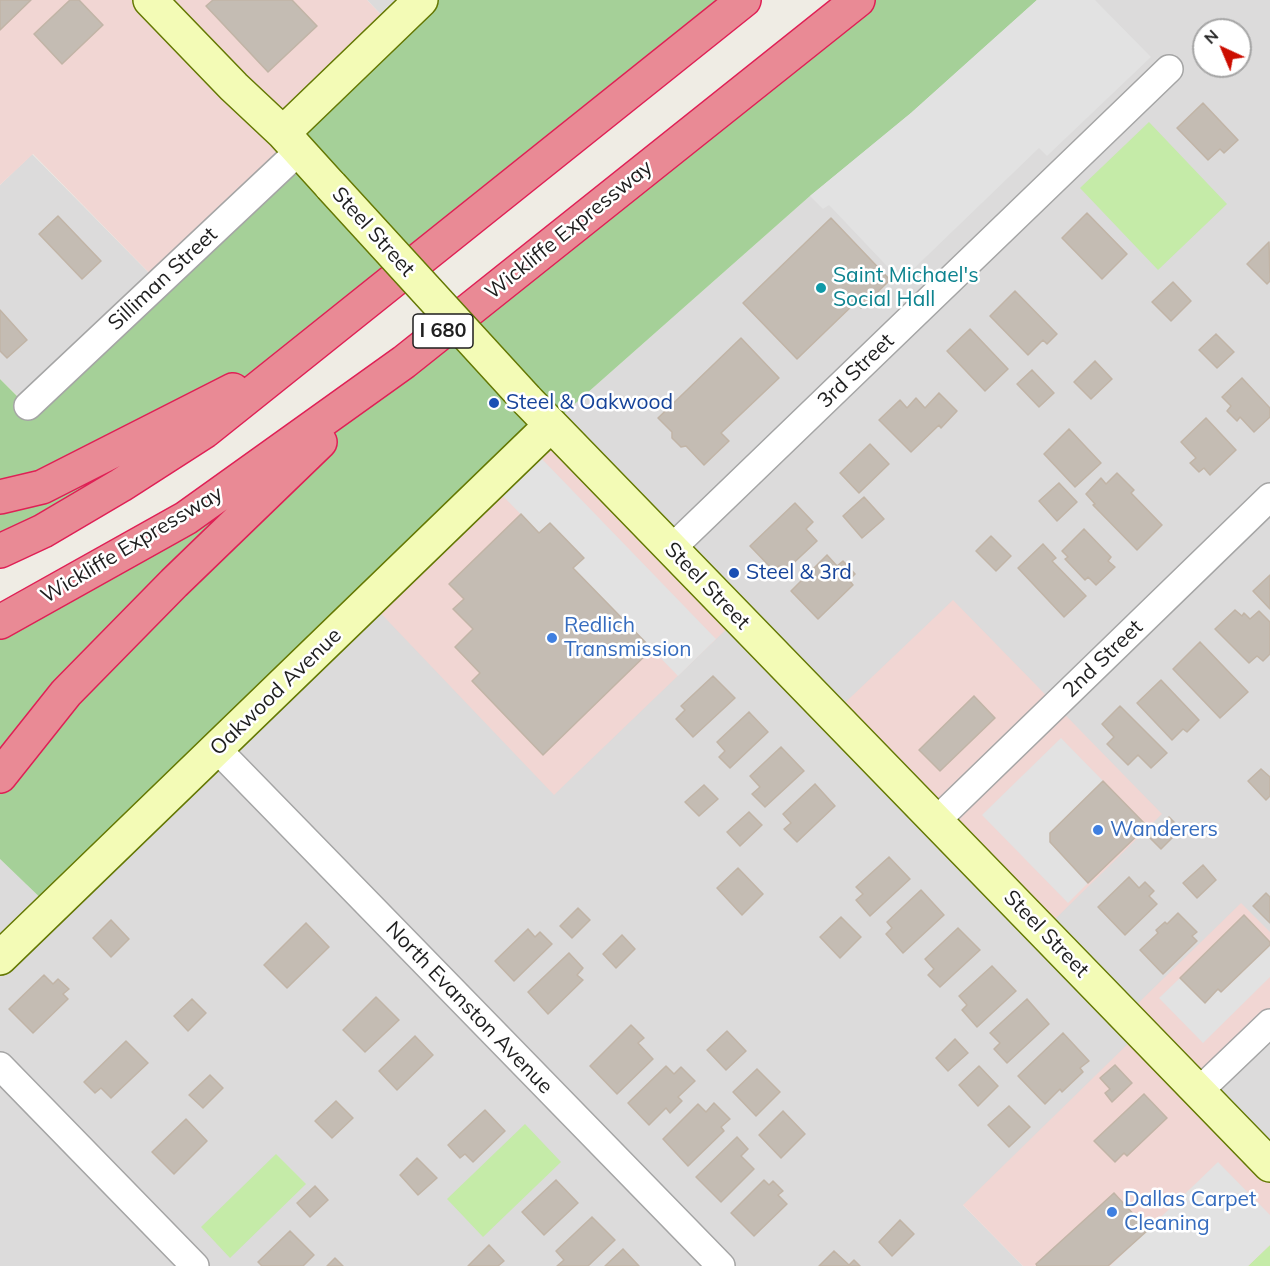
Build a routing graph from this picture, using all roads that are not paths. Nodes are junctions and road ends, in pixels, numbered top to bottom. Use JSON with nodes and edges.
{"nodes":[{"id":1,"x":150,"y":0,"type":"edge"},
{"id":2,"x":421,"y":0,"type":"edge"},
{"id":3,"x":744,"y":0,"type":"edge"},
{"id":4,"x":858,"y":0,"type":"edge"},
{"id":5,"x":1170,"y":69,"type":"dead end"},
{"id":6,"x":291,"y":142,"type":"junction"},
{"id":7,"x":294,"y":360,"type":"junction"},
{"id":8,"x":404,"y":362,"type":"junction"},
{"id":9,"x":28,"y":406,"type":"dead end"},
{"id":10,"x":551,"y":425,"type":"junction"},
{"id":11,"x":0,"y":497,"type":"edge"},
{"id":12,"x":1270,"y":497,"type":"edge"},
{"id":13,"x":671,"y":549,"type":"junction"},
{"id":14,"x":0,"y":551,"type":"edge"},
{"id":15,"x":0,"y":622,"type":"edge"},
{"id":16,"x":217,"y":749,"type":"junction"},
{"id":17,"x":0,"y":776,"type":"edge"},
{"id":18,"x":936,"y":821,"type":"junction"},
{"id":19,"x":0,"y":958,"type":"edge"},
{"id":20,"x":1270,"y":1023,"type":"edge"},
{"id":21,"x":0,"y":1066,"type":"edge"},
{"id":22,"x":1198,"y":1092,"type":"junction"},
{"id":23,"x":1270,"y":1166,"type":"edge"},
{"id":24,"x":195,"y":1266,"type":"edge"},
{"id":25,"x":720,"y":1266,"type":"edge"}],
"edges":[{"from":1,"to":6,"type":"street","name":"Steel Street"},
{"from":2,"to":6,"type":"street","name":"Silliman Street"},
{"from":3,"to":7,"type":"highway"},
{"from":4,"to":8,"type":"highway","name":"Wickliffe Expressway","number":"I 680"},
{"from":5,"to":13,"type":"street","name":"3rd Street"},
{"from":6,"to":9,"type":"street","name":"Silliman Street"},
{"from":6,"to":10,"type":"street","name":"Steel Street","bridge":true},
{"from":7,"to":11,"type":"highway"},
{"from":7,"to":14,"type":"highway"},
{"from":8,"to":15,"type":"highway","name":"Wickliffe Expressway","number":"I 680"},
{"from":8,"to":17,"type":"highway"},
{"from":10,"to":13,"type":"street","name":"Steel Street"},
{"from":10,"to":16,"type":"street","name":"Oakwood Avenue"},
{"from":12,"to":18,"type":"street","name":"2nd Street"},
{"from":13,"to":18,"type":"street","name":"Steel Street"},
{"from":16,"to":19,"type":"street","name":"Oakwood Avenue"},
{"from":16,"to":25,"type":"street","name":"North Evanston Avenue"},
{"from":18,"to":22,"type":"street","name":"Steel Street"},
{"from":20,"to":22,"type":"street"},
{"from":21,"to":24,"type":"street"},
{"from":22,"to":23,"type":"street","name":"Steel Street"}]}
